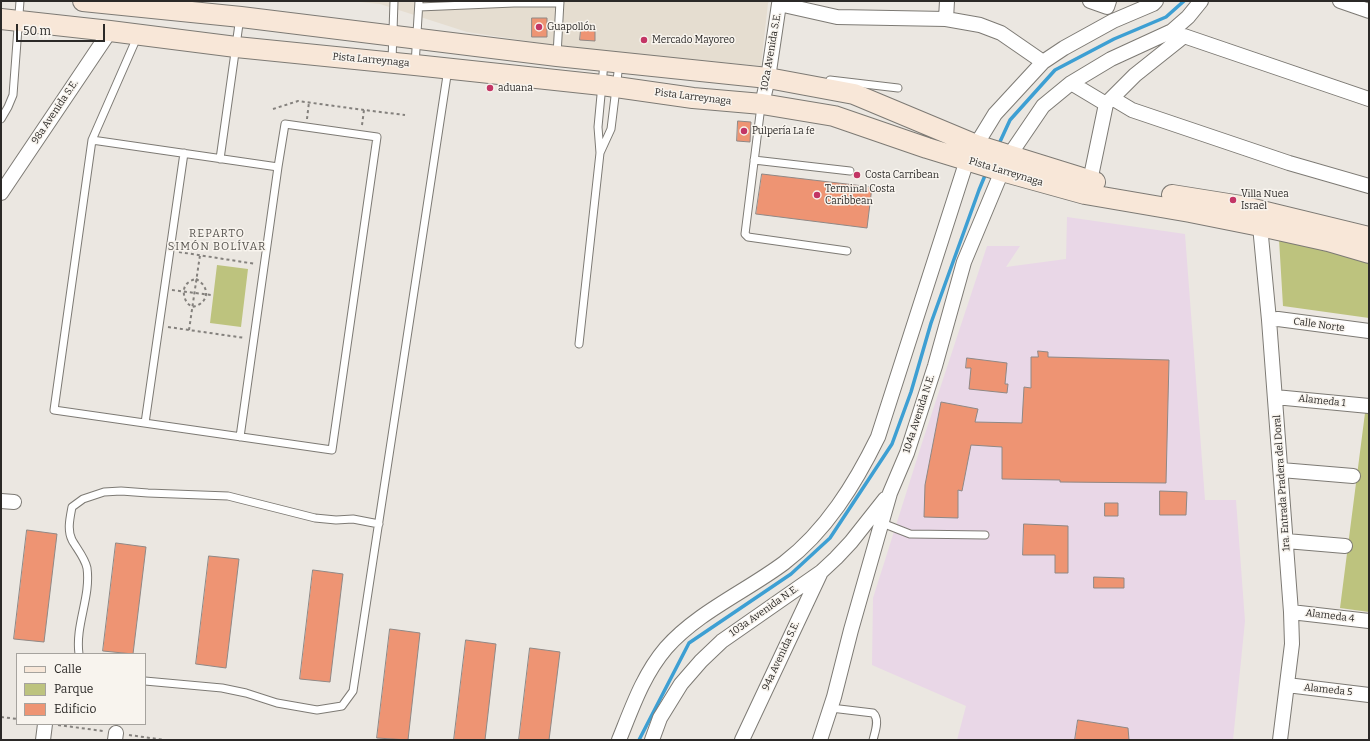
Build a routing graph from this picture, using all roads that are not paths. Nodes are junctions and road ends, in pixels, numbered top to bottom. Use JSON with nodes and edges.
{"nodes":[{"id":1,"x":20,"y":1,"type":"edge"},
{"id":2,"x":83,"y":1,"type":"edge"},
{"id":3,"x":394,"y":1,"type":"edge"},
{"id":4,"x":947,"y":1,"type":"edge"},
{"id":5,"x":1090,"y":1,"type":"edge"},
{"id":6,"x":1156,"y":1,"type":"edge"},
{"id":7,"x":1201,"y":1,"type":"edge"},
{"id":8,"x":1340,"y":1,"type":"edge"},
{"id":9,"x":514,"y":2,"type":"edge"},
{"id":10,"x":560,"y":2,"type":"edge"},
{"id":11,"x":779,"y":2,"type":"edge"},
{"id":12,"x":419,"y":4,"type":"edge"},
{"id":13,"x":1108,"y":4,"type":"edge"},
{"id":14,"x":1369,"y":11,"type":"edge"},
{"id":15,"x":240,"y":17,"type":"junction"},
{"id":16,"x":1188,"y":17,"type":"junction"},
{"id":17,"x":946,"y":20,"type":"junction"},
{"id":18,"x":10,"y":21,"type":"edge"},
{"id":19,"x":110,"y":31,"type":"junction"},
{"id":20,"x":138,"y":34,"type":"junction"},
{"id":21,"x":393,"y":36,"type":"junction"},
{"id":22,"x":1184,"y":36,"type":"junction"},
{"id":23,"x":417,"y":39,"type":"junction"},
{"id":24,"x":236,"y":47,"type":"junction"},
{"id":25,"x":557,"y":56,"type":"junction"},
{"id":26,"x":612,"y":62,"type":"junction"},
{"id":27,"x":1044,"y":62,"type":"junction"},
{"id":28,"x":392,"y":63,"type":"junction"},
{"id":29,"x":415,"y":65,"type":"junction"},
{"id":30,"x":448,"y":68,"type":"junction"},
{"id":31,"x":768,"y":78,"type":"junction"},
{"id":32,"x":819,"y":82,"type":"junction"},
{"id":33,"x":1071,"y":83,"type":"junction"},
{"id":34,"x":609,"y":86,"type":"junction"},
{"id":35,"x":898,"y":88,"type":"dead end"},
{"id":36,"x":1369,"y":99,"type":"edge"},
{"id":37,"x":1109,"y":101,"type":"junction"},
{"id":38,"x":762,"y":104,"type":"junction"},
{"id":39,"x":1,"y":119,"type":"edge"},
{"id":40,"x":92,"y":140,"type":"junction"},
{"id":41,"x":184,"y":153,"type":"junction"},
{"id":42,"x":600,"y":153,"type":"junction"},
{"id":43,"x":974,"y":154,"type":"junction"},
{"id":44,"x":220,"y":158,"type":"junction"},
{"id":45,"x":754,"y":160,"type":"junction"},
{"id":46,"x":1004,"y":163,"type":"junction"},
{"id":47,"x":278,"y":167,"type":"junction"},
{"id":48,"x":850,"y":171,"type":"dead end"},
{"id":49,"x":1090,"y":181,"type":"junction"},
{"id":50,"x":1369,"y":186,"type":"edge"},
{"id":51,"x":1,"y":193,"type":"edge"},
{"id":52,"x":1260,"y":226,"type":"junction"},
{"id":53,"x":1369,"y":237,"type":"edge"},
{"id":54,"x":847,"y":251,"type":"dead end"},
{"id":55,"x":1369,"y":253,"type":"edge"},
{"id":56,"x":1269,"y":320,"type":"junction"},
{"id":57,"x":1369,"y":331,"type":"edge"},
{"id":58,"x":579,"y":344,"type":"dead end"},
{"id":59,"x":1275,"y":397,"type":"junction"},
{"id":60,"x":1369,"y":406,"type":"edge"},
{"id":61,"x":145,"y":423,"type":"junction"},
{"id":62,"x":240,"y":437,"type":"junction"},
{"id":63,"x":1281,"y":470,"type":"junction"},
{"id":64,"x":1353,"y":476,"type":"dead end"},
{"id":65,"x":890,"y":492,"type":"junction"},
{"id":66,"x":882,"y":523,"type":"junction"},
{"id":67,"x":379,"y":524,"type":"junction"},
{"id":68,"x":985,"y":535,"type":"dead end"},
{"id":69,"x":1286,"y":541,"type":"junction"},
{"id":70,"x":1345,"y":546,"type":"dead end"},
{"id":71,"x":821,"y":572,"type":"junction"},
{"id":72,"x":1292,"y":612,"type":"junction"},
{"id":73,"x":1369,"y":621,"type":"edge"},
{"id":74,"x":79,"y":653,"type":"edge"},
{"id":75,"x":146,"y":681,"type":"edge"},
{"id":76,"x":1287,"y":686,"type":"junction"},
{"id":77,"x":1369,"y":694,"type":"edge"},
{"id":78,"x":831,"y":708,"type":"junction"},
{"id":79,"x":45,"y":725,"type":"edge"},
{"id":80,"x":43,"y":740,"type":"edge"},
{"id":81,"x":619,"y":740,"type":"edge"},
{"id":82,"x":652,"y":740,"type":"edge"},
{"id":83,"x":742,"y":740,"type":"edge"},
{"id":84,"x":820,"y":740,"type":"edge"},
{"id":85,"x":873,"y":740,"type":"edge"},
{"id":86,"x":1280,"y":740,"type":"edge"}],
"edges":[{"from":1,"to":18,"type":"lane"},
{"from":2,"to":15,"type":"main road","name":"Pista Larreynaga"},
{"from":3,"to":21,"type":"lane"},
{"from":4,"to":17,"type":"street"},
{"from":5,"to":13,"type":"street"},
{"from":6,"to":27,"type":"street"},
{"from":7,"to":16,"type":"street","name":"104a Avenida N.E."},
{"from":8,"to":14,"type":"street"},
{"from":9,"to":10,"type":"lane"},
{"from":9,"to":12,"type":"lane"},
{"from":10,"to":25,"type":"lane"},
{"from":11,"to":17,"type":"street"},
{"from":11,"to":31,"type":"street","name":"102a Avenida S.E."},
{"from":12,"to":23,"type":"lane"},
{"from":15,"to":21,"type":"main road","name":"Pista Larreynaga"},
{"from":15,"to":24,"type":"lane"},
{"from":16,"to":22,"type":"street"},
{"from":16,"to":33,"type":"street","name":"104a Avenida N.E."},
{"from":17,"to":27,"type":"street"},
{"from":18,"to":19,"type":"main road","name":"Pista Larreynaga"},
{"from":18,"to":39,"type":"lane"},
{"from":19,"to":20,"type":"main road","name":"Pista Larreynaga"},
{"from":19,"to":51,"type":"street","name":"98a Avenida S.E."},
{"from":20,"to":24,"type":"main road","name":"Pista Larreynaga"},
{"from":20,"to":40,"type":"lane"},
{"from":21,"to":23,"type":"main road","name":"Pista Larreynaga"},
{"from":21,"to":28,"type":"lane"},
{"from":22,"to":36,"type":"street"},
{"from":22,"to":37,"type":"street"},
{"from":23,"to":25,"type":"main road","name":"Pista Larreynaga"},
{"from":23,"to":29,"type":"lane"},
{"from":24,"to":28,"type":"main road","name":"Pista Larreynaga"},
{"from":24,"to":44,"type":"lane"},
{"from":25,"to":26,"type":"main road","name":"Pista Larreynaga"},
{"from":26,"to":31,"type":"main road","name":"Pista Larreynaga"},
{"from":26,"to":34,"type":"lane"},
{"from":26,"to":34,"type":"lane"},
{"from":27,"to":43,"type":"street"},
{"from":28,"to":29,"type":"main road","name":"Pista Larreynaga"},
{"from":29,"to":30,"type":"main road","name":"Pista Larreynaga"},
{"from":30,"to":34,"type":"main road","name":"Pista Larreynaga"},
{"from":30,"to":67,"type":"lane"},
{"from":31,"to":32,"type":"main road","name":"Pista Larreynaga"},
{"from":31,"to":38,"type":"street","name":"102a Avenida S.E."},
{"from":32,"to":35,"type":"lane"},
{"from":32,"to":43,"type":"main road","name":"Pista Larreynaga"},
{"from":33,"to":37,"type":"street"},
{"from":33,"to":46,"type":"street","name":"104a Avenida N.E."},
{"from":34,"to":38,"type":"main road","name":"Pista Larreynaga"},
{"from":34,"to":42,"type":"lane"},
{"from":34,"to":42,"type":"lane"},
{"from":37,"to":49,"type":"street"},
{"from":37,"to":50,"type":"street"},
{"from":38,"to":43,"type":"main road","name":"Pista Larreynaga"},
{"from":38,"to":45,"type":"lane"},
{"from":40,"to":41,"type":"lane"},
{"from":40,"to":61,"type":"lane"},
{"from":41,"to":44,"type":"lane"},
{"from":41,"to":61,"type":"lane"},
{"from":42,"to":58,"type":"lane"},
{"from":43,"to":46,"type":"main road","name":"Pista Larreynaga"},
{"from":43,"to":81,"type":"street"},
{"from":44,"to":47,"type":"lane"},
{"from":45,"to":48,"type":"lane"},
{"from":45,"to":54,"type":"lane"},
{"from":46,"to":49,"type":"main road","name":"Pista Larreynaga"},
{"from":46,"to":52,"type":"main road","name":"Pista Larreynaga"},
{"from":46,"to":65,"type":"street","name":"104a Avenida N.E."},
{"from":47,"to":62,"type":"lane"},
{"from":47,"to":62,"type":"lane"},
{"from":49,"to":53,"type":"main road","name":"Pista Larreynaga"},
{"from":52,"to":55,"type":"main road","name":"Pista Larreynaga"},
{"from":52,"to":56,"type":"street","name":"1ra. Entrada Pradera del Doral"},
{"from":56,"to":57,"type":"street","name":"Calle Norte"},
{"from":56,"to":59,"type":"street","name":"1ra. Entrada Pradera del Doral"},
{"from":59,"to":60,"type":"street","name":"Alameda 1"},
{"from":59,"to":63,"type":"street","name":"1ra. Entrada Pradera del Doral"},
{"from":61,"to":62,"type":"lane"},
{"from":63,"to":64,"type":"street"},
{"from":63,"to":69,"type":"street","name":"1ra. Entrada Pradera del Doral"},
{"from":65,"to":66,"type":"street","name":"104a Avenida N.E."},
{"from":65,"to":71,"type":"street","name":"103a Avenida N.E."},
{"from":66,"to":68,"type":"lane"},
{"from":66,"to":78,"type":"street","name":"104a Avenida N.E."},
{"from":67,"to":74,"type":"lane"},
{"from":67,"to":75,"type":"lane"},
{"from":69,"to":70,"type":"street"},
{"from":69,"to":72,"type":"street","name":"1ra. Entrada Pradera del Doral"},
{"from":71,"to":82,"type":"street","name":"103a Avenida N.E."},
{"from":71,"to":83,"type":"street","name":"94a Avenida S.E."},
{"from":72,"to":73,"type":"street","name":"Alameda 4"},
{"from":72,"to":76,"type":"street","name":"1ra. Entrada Pradera del Doral"},
{"from":76,"to":77,"type":"street","name":"Alameda 5"},
{"from":76,"to":86,"type":"street","name":"1ra. Entrada Pradera del Doral"},
{"from":78,"to":84,"type":"street","name":"104a Avenida N.E."},
{"from":78,"to":85,"type":"lane"},
{"from":79,"to":80,"type":"street"}]}
